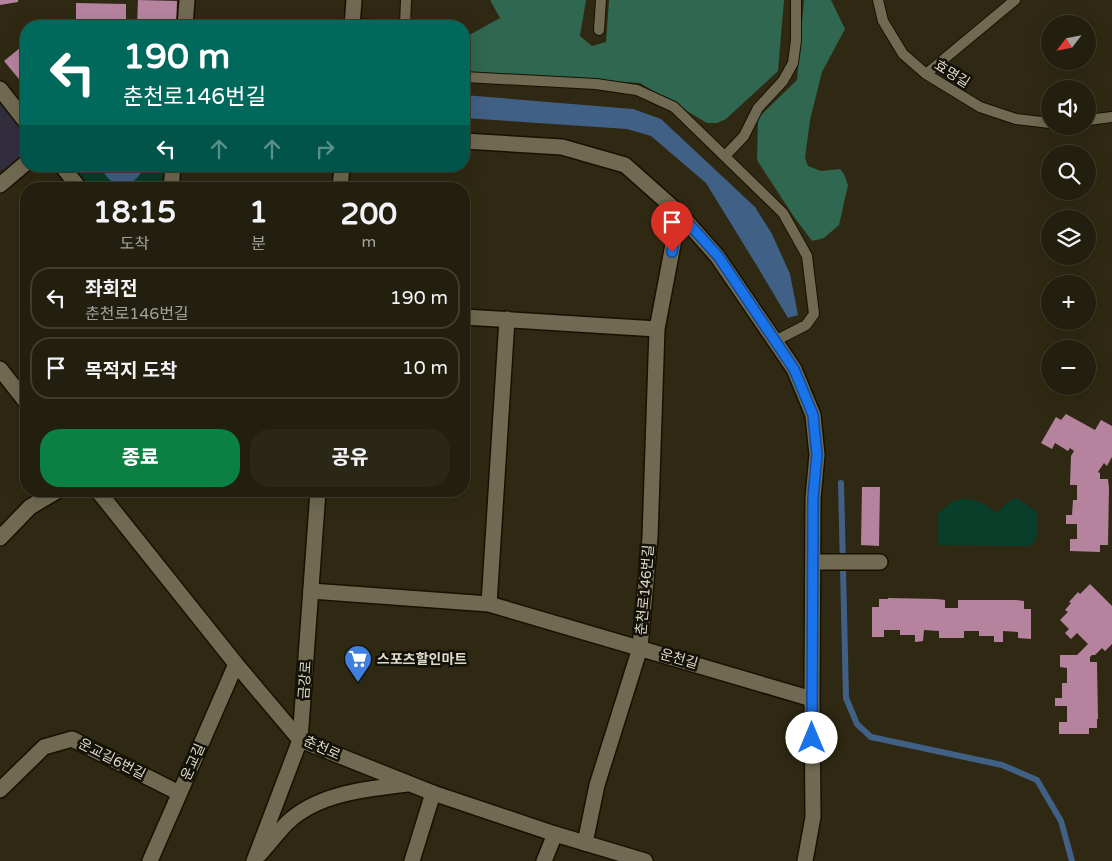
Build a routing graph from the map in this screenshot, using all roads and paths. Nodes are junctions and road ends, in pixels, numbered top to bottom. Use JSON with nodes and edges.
{"nodes":[{"id":1,"x":187,"y":0,"type":"edge"},
{"id":2,"x":354,"y":0,"type":"edge"},
{"id":3,"x":406,"y":0,"type":"edge"},
{"id":4,"x":601,"y":0,"type":"edge"},
{"id":5,"x":796,"y":0,"type":"edge"},
{"id":6,"x":879,"y":0,"type":"edge"},
{"id":7,"x":1015,"y":0,"type":"edge"},
{"id":8,"x":185,"y":20,"type":"edge"},
{"id":9,"x":352,"y":20,"type":"edge"},
{"id":10,"x":405,"y":20,"type":"edge"},
{"id":11,"x":599,"y":30,"type":"dead end"},
{"id":12,"x":926,"y":74,"type":"junction"},
{"id":13,"x":470,"y":77,"type":"edge"},
{"id":14,"x":0,"y":89,"type":"edge"},
{"id":15,"x":20,"y":114,"type":"edge"},
{"id":16,"x":1112,"y":117,"type":"edge"},
{"id":17,"x":1096,"y":119,"type":"edge"},
{"id":18,"x":1041,"y":122,"type":"edge"},
{"id":19,"x":470,"y":141,"type":"edge"},
{"id":20,"x":725,"y":156,"type":"junction"},
{"id":21,"x":20,"y":168,"type":"edge"},
{"id":22,"x":67,"y":172,"type":"edge"},
{"id":23,"x":75,"y":182,"type":"edge"},
{"id":24,"x":0,"y":185,"type":"edge"},
{"id":25,"x":679,"y":213,"type":"junction"},
{"id":26,"x":470,"y":317,"type":"edge"},
{"id":27,"x":507,"y":319,"type":"junction"},
{"id":28,"x":657,"y":329,"type":"junction"},
{"id":29,"x":775,"y":341,"type":"junction"},
{"id":30,"x":0,"y":368,"type":"edge"},
{"id":31,"x":20,"y":393,"type":"edge"},
{"id":32,"x":47,"y":497,"type":"edge"},
{"id":33,"x":103,"y":497,"type":"edge"},
{"id":34,"x":318,"y":497,"type":"edge"},
{"id":35,"x":0,"y":538,"type":"edge"},
{"id":36,"x":813,"y":562,"type":"junction"},
{"id":37,"x":880,"y":562,"type":"dead end"},
{"id":38,"x":311,"y":591,"type":"junction"},
{"id":39,"x":489,"y":604,"type":"junction"},
{"id":40,"x":640,"y":648,"type":"junction"},
{"id":41,"x":236,"y":664,"type":"junction"},
{"id":42,"x":812,"y":698,"type":"junction"},
{"id":43,"x":300,"y":740,"type":"junction"},
{"id":44,"x":410,"y":784,"type":"junction"},
{"id":45,"x":0,"y":790,"type":"edge"},
{"id":46,"x":433,"y":793,"type":"junction"},
{"id":47,"x":179,"y":794,"type":"junction"},
{"id":48,"x":555,"y":834,"type":"junction"},
{"id":49,"x":585,"y":843,"type":"junction"},
{"id":50,"x":150,"y":861,"type":"edge"},
{"id":51,"x":254,"y":861,"type":"edge"},
{"id":52,"x":412,"y":861,"type":"edge"},
{"id":53,"x":544,"y":861,"type":"edge"},
{"id":54,"x":645,"y":861,"type":"edge"},
{"id":55,"x":805,"y":861,"type":"edge"}],
"edges":[{"from":1,"to":8,"type":"street"},
{"from":2,"to":9,"type":"street"},
{"from":3,"to":10,"type":"lane"},
{"from":4,"to":11,"type":"lane"},
{"from":5,"to":20,"type":"lane"},
{"from":6,"to":12,"type":"lane","name":"효명길"},
{"from":7,"to":12,"type":"lane"},
{"from":12,"to":18,"type":"lane","name":"효명길"},
{"from":13,"to":20,"type":"lane"},
{"from":14,"to":15,"type":"street"},
{"from":16,"to":17,"type":"lane"},
{"from":19,"to":25,"type":"street"},
{"from":20,"to":29,"type":"lane"},
{"from":21,"to":24,"type":"street"},
{"from":22,"to":23,"type":"street"},
{"from":25,"to":28,"type":"street","name":"춘천로146번길"},
{"from":25,"to":29,"type":"street"},
{"from":26,"to":27,"type":"street"},
{"from":27,"to":28,"type":"street"},
{"from":27,"to":39,"type":"street"},
{"from":28,"to":40,"type":"street","name":"춘천로146번길"},
{"from":29,"to":36,"type":"street"},
{"from":30,"to":31,"type":"street"},
{"from":32,"to":35,"type":"street"},
{"from":33,"to":41,"type":"street","name":"춘천로"},
{"from":34,"to":38,"type":"street","name":"금강로"},
{"from":36,"to":37,"type":"street"},
{"from":36,"to":42,"type":"street"},
{"from":38,"to":39,"type":"street","name":"운천길"},
{"from":38,"to":43,"type":"street","name":"금강로"},
{"from":39,"to":40,"type":"street","name":"운천길"},
{"from":40,"to":42,"type":"street","name":"운천길"},
{"from":40,"to":49,"type":"street","name":"춘천로146번길"},
{"from":41,"to":43,"type":"street","name":"춘천로"},
{"from":41,"to":47,"type":"street","name":"운교길"},
{"from":42,"to":55,"type":"street"},
{"from":43,"to":44,"type":"street","name":"춘천로"},
{"from":43,"to":51,"type":"street","name":"금강로"},
{"from":44,"to":46,"type":"street","name":"춘천로"},
{"from":44,"to":51,"type":"street"},
{"from":45,"to":47,"type":"street","name":"운교길6번길"},
{"from":46,"to":48,"type":"street","name":"춘천로"},
{"from":46,"to":52,"type":"street"},
{"from":47,"to":50,"type":"street","name":"운교길"},
{"from":48,"to":49,"type":"street","name":"춘천로"},
{"from":48,"to":53,"type":"street"},
{"from":49,"to":54,"type":"street","name":"춘천로"}]}
